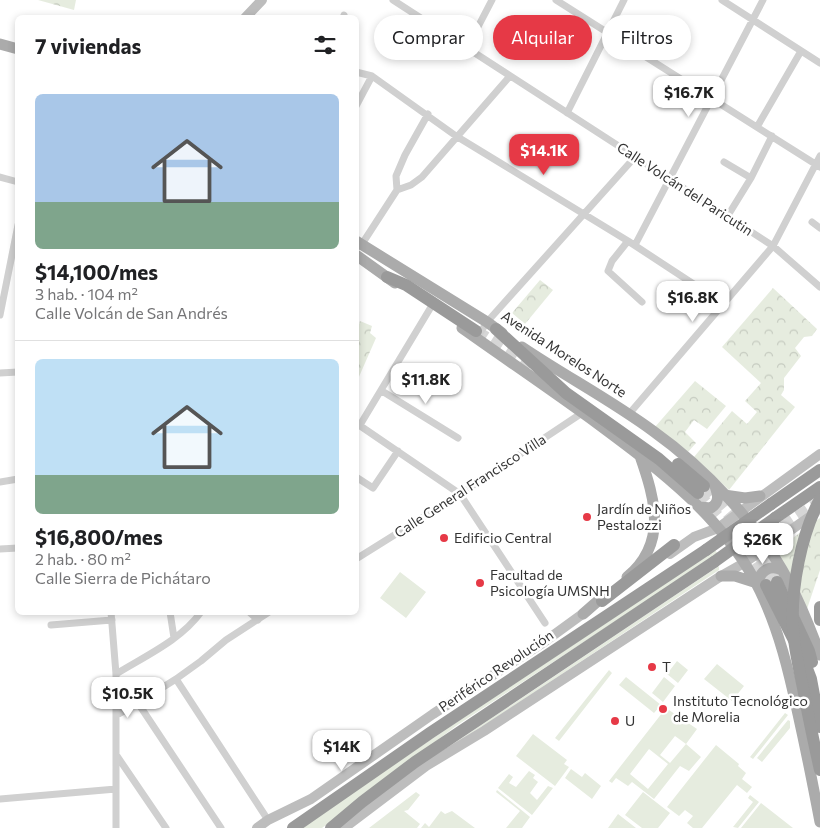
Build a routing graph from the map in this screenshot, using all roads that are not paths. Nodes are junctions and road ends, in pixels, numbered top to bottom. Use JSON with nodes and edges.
{"nodes":[{"id":1,"x":262,"y":0,"type":"edge"},
{"id":2,"x":392,"y":0,"type":"edge"},
{"id":3,"x":492,"y":0,"type":"edge"},
{"id":4,"x":556,"y":0,"type":"edge"},
{"id":5,"x":624,"y":0,"type":"edge"},
{"id":6,"x":722,"y":0,"type":"edge"},
{"id":7,"x":763,"y":0,"type":"edge"},
{"id":8,"x":404,"y":3,"type":"edge"},
{"id":9,"x":248,"y":15,"type":"edge"},
{"id":10,"x":421,"y":15,"type":"edge"},
{"id":11,"x":616,"y":15,"type":"edge"},
{"id":12,"x":483,"y":17,"type":"edge"},
{"id":13,"x":752,"y":20,"type":"junction"},
{"id":14,"x":602,"y":29,"type":"edge"},
{"id":15,"x":0,"y":37,"type":"edge"},
{"id":16,"x":15,"y":40,"type":"edge"},
{"id":17,"x":602,"y":42,"type":"edge"},
{"id":18,"x":0,"y":44,"type":"edge"},
{"id":19,"x":15,"y":48,"type":"edge"},
{"id":20,"x":801,"y":51,"type":"junction"},
{"id":21,"x":483,"y":58,"type":"edge"},
{"id":22,"x":652,"y":60,"type":"edge"},
{"id":23,"x":820,"y":63,"type":"edge"},
{"id":24,"x":359,"y":73,"type":"edge"},
{"id":25,"x":372,"y":76,"type":"junction"},
{"id":26,"x":510,"y":76,"type":"junction"},
{"id":27,"x":712,"y":98,"type":"junction"},
{"id":28,"x":359,"y":100,"type":"edge"},
{"id":29,"x":567,"y":113,"type":"junction"},
{"id":30,"x":428,"y":114,"type":"junction"},
{"id":31,"x":757,"y":127,"type":"junction"},
{"id":32,"x":456,"y":136,"type":"junction"},
{"id":33,"x":772,"y":136,"type":"junction"},
{"id":34,"x":820,"y":156,"type":"edge"},
{"id":35,"x":635,"y":157,"type":"junction"},
{"id":36,"x":724,"y":162,"type":"dead end"},
{"id":37,"x":818,"y":165,"type":"edge"},
{"id":38,"x":0,"y":177,"type":"edge"},
{"id":39,"x":751,"y":178,"type":"junction"},
{"id":40,"x":669,"y":179,"type":"junction"},
{"id":41,"x":15,"y":181,"type":"edge"},
{"id":42,"x":397,"y":190,"type":"junction"},
{"id":43,"x":585,"y":214,"type":"junction"},
{"id":44,"x":727,"y":216,"type":"junction"},
{"id":45,"x":812,"y":222,"type":"dead end"},
{"id":46,"x":820,"y":228,"type":"edge"},
{"id":47,"x":15,"y":241,"type":"edge"},
{"id":48,"x":359,"y":243,"type":"edge"},
{"id":49,"x":632,"y":243,"type":"junction"},
{"id":50,"x":359,"y":245,"type":"edge"},
{"id":51,"x":773,"y":246,"type":"junction"},
{"id":52,"x":359,"y":257,"type":"edge"},
{"id":53,"x":387,"y":278,"type":"junction"},
{"id":54,"x":820,"y":287,"type":"edge"},
{"id":55,"x":642,"y":302,"type":"dead end"},
{"id":56,"x":724,"y":304,"type":"junction"},
{"id":57,"x":431,"y":307,"type":"junction"},
{"id":58,"x":0,"y":315,"type":"edge"},
{"id":59,"x":492,"y":326,"type":"junction"},
{"id":60,"x":476,"y":335,"type":"junction"},
{"id":61,"x":15,"y":372,"type":"edge"},
{"id":62,"x":0,"y":373,"type":"edge"},
{"id":63,"x":382,"y":391,"type":"junction"},
{"id":64,"x":584,"y":398,"type":"dead end"},
{"id":65,"x":582,"y":413,"type":"junction"},
{"id":66,"x":629,"y":414,"type":"junction"},
{"id":67,"x":359,"y":423,"type":"edge"},
{"id":68,"x":359,"y":425,"type":"edge"},
{"id":69,"x":458,"y":438,"type":"dead end"},
{"id":70,"x":398,"y":451,"type":"junction"},
{"id":71,"x":639,"y":454,"type":"junction"},
{"id":72,"x":820,"y":454,"type":"edge"},
{"id":73,"x":820,"y":470,"type":"edge"},
{"id":74,"x":359,"y":479,"type":"edge"},
{"id":75,"x":15,"y":480,"type":"edge"},
{"id":76,"x":0,"y":482,"type":"edge"},
{"id":77,"x":820,"y":487,"type":"edge"},
{"id":78,"x":706,"y":488,"type":"junction"},
{"id":79,"x":460,"y":494,"type":"junction"},
{"id":80,"x":724,"y":495,"type":"junction"},
{"id":81,"x":760,"y":496,"type":"junction"},
{"id":82,"x":820,"y":498,"type":"edge"},
{"id":83,"x":699,"y":507,"type":"junction"},
{"id":84,"x":820,"y":510,"type":"edge"},
{"id":85,"x":740,"y":512,"type":"junction"},
{"id":86,"x":718,"y":528,"type":"junction"},
{"id":87,"x":674,"y":545,"type":"dead end"},
{"id":88,"x":767,"y":547,"type":"junction"},
{"id":89,"x":15,"y":548,"type":"edge"},
{"id":90,"x":0,"y":549,"type":"edge"},
{"id":91,"x":359,"y":556,"type":"edge"},
{"id":92,"x":744,"y":563,"type":"junction"},
{"id":93,"x":782,"y":570,"type":"junction"},
{"id":94,"x":721,"y":576,"type":"junction"},
{"id":95,"x":766,"y":584,"type":"junction"},
{"id":96,"x":602,"y":601,"type":"junction"},
{"id":97,"x":820,"y":607,"type":"edge"},
{"id":98,"x":583,"y":614,"type":"junction"},
{"id":99,"x":170,"y":615,"type":"edge"},
{"id":100,"x":199,"y":615,"type":"edge"},
{"id":101,"x":252,"y":615,"type":"edge"},
{"id":102,"x":266,"y":615,"type":"edge"},
{"id":103,"x":111,"y":616,"type":"edge"},
{"id":104,"x":258,"y":620,"type":"junction"},
{"id":105,"x":820,"y":620,"type":"edge"},
{"id":106,"x":545,"y":623,"type":"dead end"},
{"id":107,"x":51,"y":625,"type":"dead end"},
{"id":108,"x":174,"y":638,"type":"junction"},
{"id":109,"x":820,"y":655,"type":"edge"},
{"id":110,"x":116,"y":674,"type":"junction"},
{"id":111,"x":176,"y":679,"type":"junction"},
{"id":112,"x":820,"y":696,"type":"edge"},
{"id":113,"x":138,"y":703,"type":"junction"},
{"id":114,"x":116,"y":715,"type":"junction"},
{"id":115,"x":820,"y":727,"type":"edge"},
{"id":116,"x":395,"y":741,"type":"junction"},
{"id":117,"x":117,"y":756,"type":"junction"},
{"id":118,"x":820,"y":770,"type":"edge"},
{"id":119,"x":116,"y":789,"type":"junction"},
{"id":120,"x":0,"y":799,"type":"edge"},
{"id":121,"x":268,"y":820,"type":"junction"},
{"id":122,"x":820,"y":822,"type":"edge"},
{"id":123,"x":299,"y":824,"type":"edge"},
{"id":124,"x":116,"y":828,"type":"edge"},
{"id":125,"x":166,"y":828,"type":"edge"},
{"id":126,"x":221,"y":828,"type":"edge"},
{"id":127,"x":258,"y":828,"type":"edge"},
{"id":128,"x":331,"y":828,"type":"edge"},
{"id":129,"x":344,"y":828,"type":"edge"}],
"edges":[{"from":1,"to":9,"type":"main road"},
{"from":2,"to":8,"type":"street","name":"Calle Volcán del Paricutin"},
{"from":3,"to":12,"type":"street"},
{"from":4,"to":14,"type":"street"},
{"from":5,"to":11,"type":"street"},
{"from":6,"to":13,"type":"street"},
{"from":7,"to":13,"type":"street"},
{"from":8,"to":10,"type":"street","name":"Calle Volcán del Paricutin"},
{"from":13,"to":20,"type":"street"},
{"from":13,"to":27,"type":"street"},
{"from":15,"to":16,"type":"main road"},
{"from":17,"to":29,"type":"street"},
{"from":18,"to":19,"type":"main road"},
{"from":20,"to":23,"type":"street"},
{"from":20,"to":31,"type":"street"},
{"from":21,"to":26,"type":"street","name":"Calle Volcán del Paricutin"},
{"from":22,"to":27,"type":"street"},
{"from":24,"to":25,"type":"street"},
{"from":25,"to":28,"type":"street"},
{"from":25,"to":30,"type":"street"},
{"from":26,"to":29,"type":"street","name":"Calle Volcán del Paricutin"},
{"from":26,"to":32,"type":"street"},
{"from":27,"to":31,"type":"street"},
{"from":27,"to":40,"type":"street"},
{"from":29,"to":35,"type":"street","name":"Calle Volcán del Paricutin"},
{"from":30,"to":32,"type":"street"},
{"from":30,"to":42,"type":"street"},
{"from":31,"to":33,"type":"street"},
{"from":32,"to":42,"type":"street"},
{"from":32,"to":43,"type":"street"},
{"from":33,"to":37,"type":"street"},
{"from":33,"to":39,"type":"street"},
{"from":34,"to":37,"type":"street"},
{"from":35,"to":40,"type":"street","name":"Calle Volcán del Paricutin"},
{"from":35,"to":43,"type":"street"},
{"from":36,"to":39,"type":"street"},
{"from":37,"to":51,"type":"street"},
{"from":38,"to":41,"type":"street"},
{"from":39,"to":44,"type":"street"},
{"from":40,"to":44,"type":"street","name":"Calle Volcán del Paricutin"},
{"from":40,"to":49,"type":"street"},
{"from":42,"to":48,"type":"street"},
{"from":43,"to":49,"type":"street"},
{"from":43,"to":59,"type":"street"},
{"from":44,"to":51,"type":"street","name":"Calle Volcán del Paricutin"},
{"from":45,"to":46,"type":"street"},
{"from":47,"to":58,"type":"street"},
{"from":49,"to":55,"type":"street"},
{"from":49,"to":56,"type":"street"},
{"from":50,"to":59,"type":"main road","name":"Avenida Morelos Norte"},
{"from":51,"to":54,"type":"street","name":"Calle Volcán del Paricutin"},
{"from":51,"to":56,"type":"street"},
{"from":52,"to":53,"type":"main road"},
{"from":53,"to":57,"type":"main road"},
{"from":53,"to":60,"type":"highway"},
{"from":56,"to":66,"type":"street"},
{"from":57,"to":60,"type":"main road"},
{"from":57,"to":63,"type":"street"},
{"from":59,"to":60,"type":"street"},
{"from":59,"to":66,"type":"main road","name":"Avenida Morelos Norte"},
{"from":59,"to":78,"type":"highway"},
{"from":60,"to":65,"type":"main road"},
{"from":61,"to":62,"type":"street"},
{"from":63,"to":67,"type":"street"},
{"from":63,"to":69,"type":"street"},
{"from":64,"to":78,"type":"highway"},
{"from":65,"to":71,"type":"main road"},
{"from":65,"to":79,"type":"street","name":"Calle General Francisco Villa"},
{"from":66,"to":78,"type":"main road","name":"Avenida Morelos Norte"},
{"from":68,"to":70,"type":"street"},
{"from":70,"to":74,"type":"street"},
{"from":70,"to":79,"type":"street"},
{"from":71,"to":83,"type":"main road"},
{"from":71,"to":98,"type":"main road"},
{"from":72,"to":81,"type":"main road"},
{"from":73,"to":123,"type":"highway","name":"Periférico Revolución","bridge":true},
{"from":75,"to":76,"type":"street"},
{"from":77,"to":128,"type":"highway","bridge":true},
{"from":78,"to":80,"type":"main road","name":"Avenida Morelos Norte"},
{"from":78,"to":83,"type":"main road"},
{"from":79,"to":91,"type":"street","name":"Calle General Francisco Villa"},
{"from":79,"to":106,"type":"street"},
{"from":80,"to":81,"type":"main road"},
{"from":80,"to":85,"type":"main road","name":"Avenida Morelos Norte"},
{"from":81,"to":85,"type":"main road"},
{"from":82,"to":118,"type":"highway","bridge":true},
{"from":83,"to":86,"type":"main road"},
{"from":84,"to":88,"type":"main road"},
{"from":85,"to":86,"type":"main road"},
{"from":85,"to":88,"type":"main road","name":"Avenida Morelos Norte"},
{"from":86,"to":92,"type":"main road"},
{"from":86,"to":96,"type":"main road"},
{"from":87,"to":96,"type":"highway"},
{"from":88,"to":92,"type":"main road"},
{"from":88,"to":93,"type":"main road","name":"Avenida Morelos Norte"},
{"from":89,"to":90,"type":"street"},
{"from":92,"to":94,"type":"main road"},
{"from":92,"to":95,"type":"main road"},
{"from":93,"to":95,"type":"main road"},
{"from":93,"to":109,"type":"main road","name":"Avenida Morelos Norte"},
{"from":94,"to":95,"type":"main road"},
{"from":94,"to":129,"type":"main road"},
{"from":95,"to":112,"type":"highway"},
{"from":95,"to":115,"type":"highway"},
{"from":95,"to":122,"type":"main road"},
{"from":96,"to":98,"type":"main road"},
{"from":97,"to":105,"type":"highway"},
{"from":98,"to":116,"type":"main road"},
{"from":99,"to":108,"type":"street"},
{"from":100,"to":108,"type":"street"},
{"from":101,"to":104,"type":"street"},
{"from":102,"to":104,"type":"street"},
{"from":103,"to":107,"type":"street"},
{"from":103,"to":110,"type":"street"},
{"from":104,"to":111,"type":"street"},
{"from":108,"to":110,"type":"street"},
{"from":110,"to":114,"type":"street"},
{"from":111,"to":113,"type":"street"},
{"from":111,"to":121,"type":"street"},
{"from":113,"to":114,"type":"street"},
{"from":113,"to":126,"type":"street"},
{"from":114,"to":117,"type":"street"},
{"from":116,"to":121,"type":"main road"},
{"from":116,"to":123,"type":"main road","name":"Periférico Revolución"},
{"from":117,"to":119,"type":"street"},
{"from":117,"to":125,"type":"street"},
{"from":119,"to":120,"type":"street"},
{"from":119,"to":124,"type":"street"},
{"from":121,"to":127,"type":"main road"}]}
